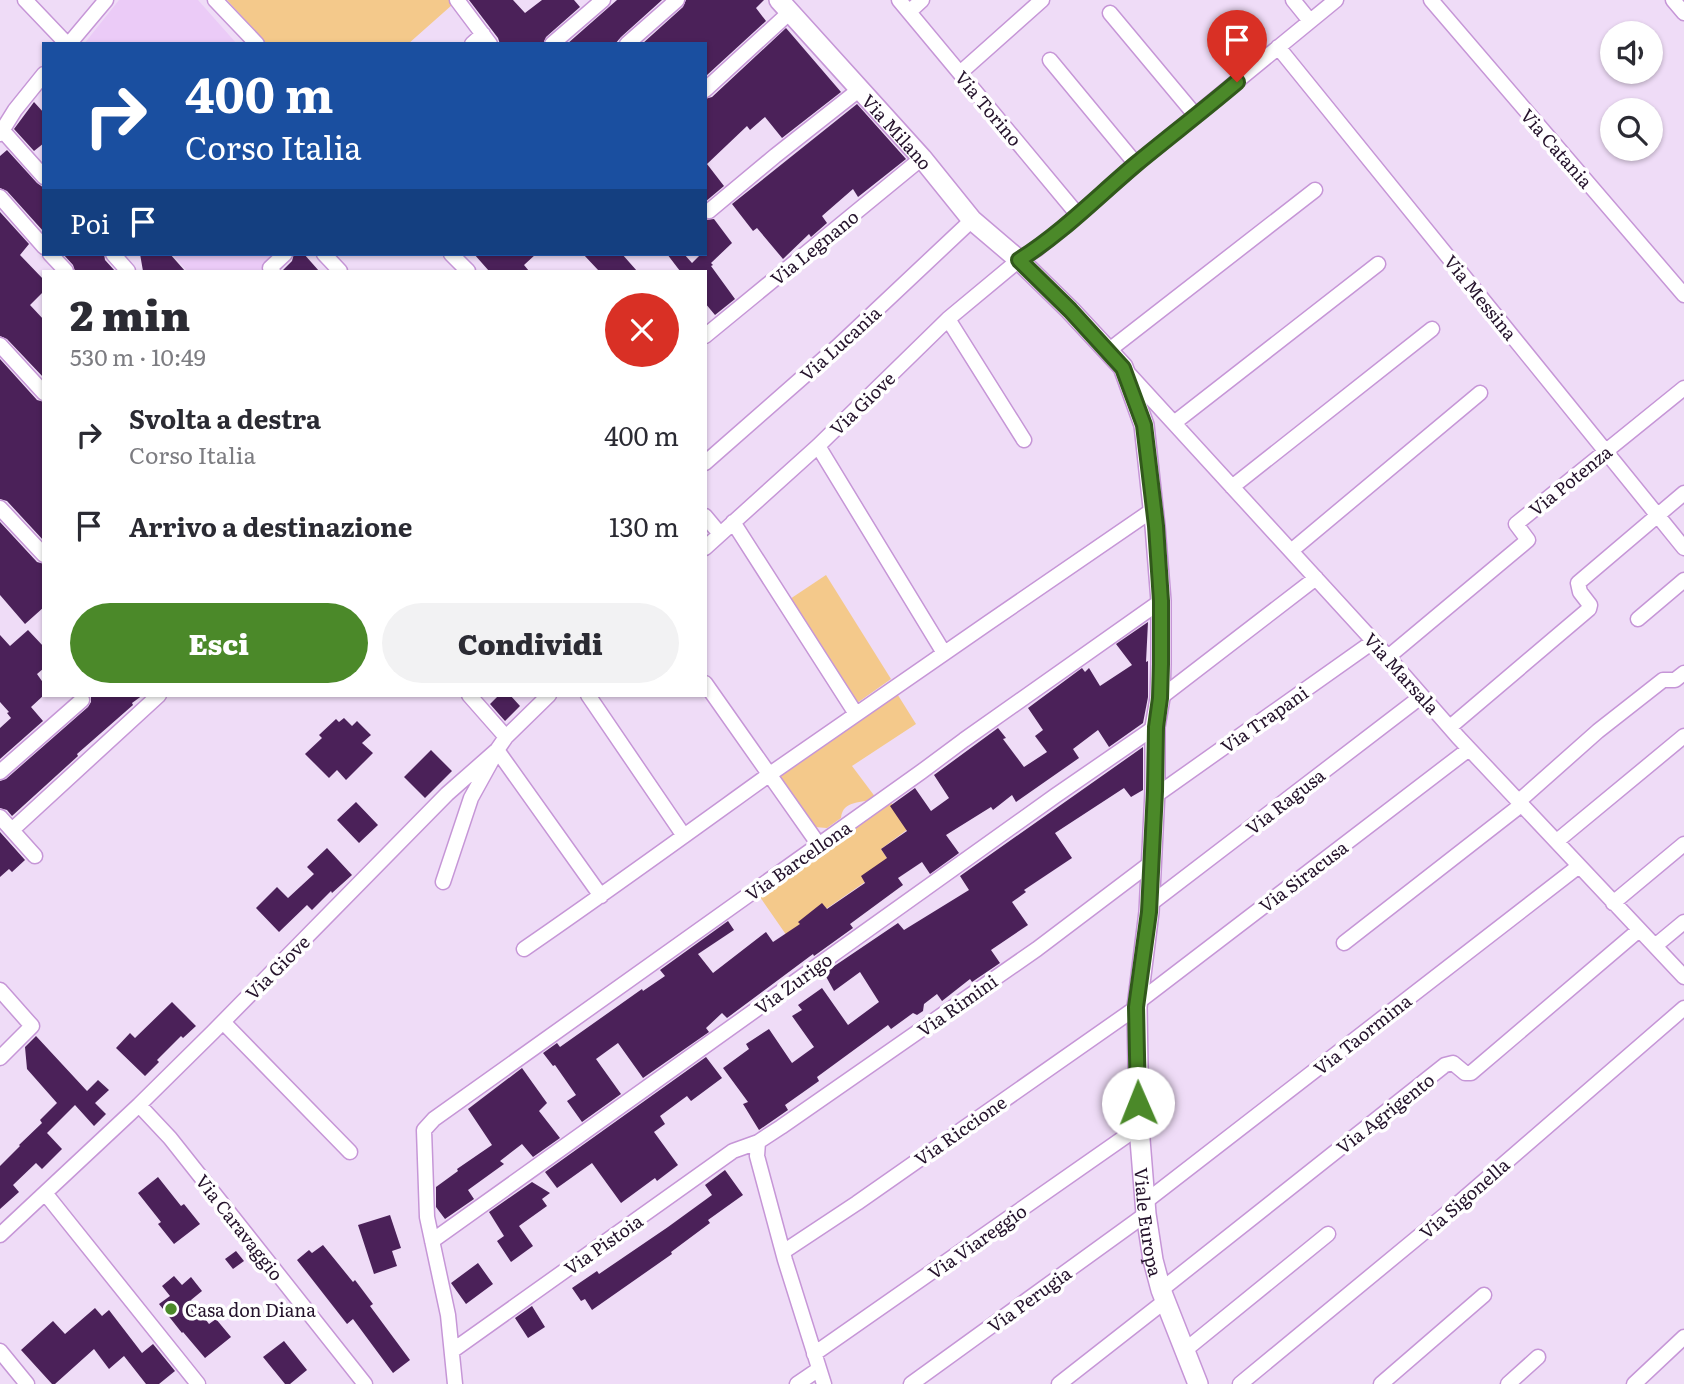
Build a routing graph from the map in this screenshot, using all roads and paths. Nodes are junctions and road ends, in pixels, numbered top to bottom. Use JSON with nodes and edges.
{"nodes":[{"id":1,"x":25,"y":0,"type":"edge"},
{"id":2,"x":106,"y":0,"type":"edge"},
{"id":3,"x":215,"y":0,"type":"edge"},
{"id":4,"x":457,"y":0,"type":"edge"},
{"id":5,"x":603,"y":0,"type":"edge"},
{"id":6,"x":677,"y":0,"type":"edge"},
{"id":7,"x":899,"y":0,"type":"edge"},
{"id":8,"x":922,"y":0,"type":"edge"},
{"id":9,"x":1042,"y":0,"type":"edge"},
{"id":10,"x":1293,"y":0,"type":"edge"},
{"id":11,"x":1336,"y":0,"type":"edge"},
{"id":12,"x":1432,"y":0,"type":"edge"},
{"id":13,"x":1673,"y":0,"type":"edge"},
{"id":14,"x":785,"y":6,"type":"edge"},
{"id":15,"x":909,"y":12,"type":"junction"},
{"id":16,"x":1110,"y":13,"type":"dead end"},
{"id":17,"x":1684,"y":13,"type":"edge"},
{"id":18,"x":1310,"y":21,"type":"junction"},
{"id":19,"x":481,"y":41,"type":"edge"},
{"id":20,"x":66,"y":42,"type":"edge"},
{"id":21,"x":70,"y":42,"type":"edge"},
{"id":22,"x":255,"y":42,"type":"edge"},
{"id":23,"x":554,"y":42,"type":"edge"},
{"id":24,"x":629,"y":42,"type":"edge"},
{"id":25,"x":1278,"y":47,"type":"junction"},
{"id":26,"x":1049,"y":60,"type":"dead end"},
{"id":27,"x":960,"y":73,"type":"junction"},
{"id":28,"x":42,"y":76,"type":"edge"},
{"id":29,"x":707,"y":88,"type":"edge"},
{"id":30,"x":860,"y":89,"type":"junction"},
{"id":31,"x":1196,"y":116,"type":"junction"},
{"id":32,"x":1,"y":128,"type":"edge"},
{"id":33,"x":922,"y":158,"type":"junction"},
{"id":34,"x":1136,"y":164,"type":"junction"},
{"id":35,"x":42,"y":175,"type":"edge"},
{"id":36,"x":1315,"y":190,"type":"dead end"},
{"id":37,"x":0,"y":197,"type":"edge"},
{"id":38,"x":709,"y":211,"type":"dead end"},
{"id":39,"x":1078,"y":215,"type":"junction"},
{"id":40,"x":972,"y":220,"type":"junction"},
{"id":41,"x":42,"y":245,"type":"edge"},
{"id":42,"x":52,"y":256,"type":"edge"},
{"id":43,"x":115,"y":256,"type":"edge"},
{"id":44,"x":283,"y":256,"type":"edge"},
{"id":45,"x":326,"y":256,"type":"edge"},
{"id":46,"x":1019,"y":260,"type":"junction"},
{"id":47,"x":1378,"y":264,"type":"dead end"},
{"id":48,"x":65,"y":270,"type":"edge"},
{"id":49,"x":127,"y":270,"type":"edge"},
{"id":50,"x":272,"y":270,"type":"edge"},
{"id":51,"x":339,"y":270,"type":"edge"},
{"id":52,"x":1684,"y":295,"type":"edge"},
{"id":53,"x":947,"y":320,"type":"junction"},
{"id":54,"x":1432,"y":329,"type":"dead end"},
{"id":55,"x":707,"y":334,"type":"edge"},
{"id":56,"x":0,"y":345,"type":"edge"},
{"id":57,"x":1108,"y":351,"type":"junction"},
{"id":58,"x":1123,"y":368,"type":"junction"},
{"id":59,"x":1684,"y":388,"type":"edge"},
{"id":60,"x":42,"y":391,"type":"edge"},
{"id":61,"x":1480,"y":393,"type":"dead end"},
{"id":62,"x":1174,"y":423,"type":"junction"},
{"id":63,"x":1024,"y":440,"type":"dead end"},
{"id":64,"x":818,"y":446,"type":"junction"},
{"id":65,"x":1605,"y":452,"type":"junction"},
{"id":66,"x":707,"y":461,"type":"edge"},
{"id":67,"x":1232,"y":487,"type":"junction"},
{"id":68,"x":1684,"y":493,"type":"edge"},
{"id":69,"x":0,"y":508,"type":"edge"},
{"id":70,"x":1154,"y":509,"type":"junction"},
{"id":71,"x":1657,"y":515,"type":"junction"},
{"id":72,"x":707,"y":518,"type":"edge"},
{"id":73,"x":733,"y":523,"type":"junction"},
{"id":74,"x":720,"y":534,"type":"junction"},
{"id":75,"x":707,"y":546,"type":"edge"},
{"id":76,"x":1684,"y":548,"type":"edge"},
{"id":77,"x":1291,"y":551,"type":"junction"},
{"id":78,"x":42,"y":553,"type":"edge"},
{"id":79,"x":1316,"y":578,"type":"junction"},
{"id":80,"x":1684,"y":580,"type":"edge"},
{"id":81,"x":1161,"y":601,"type":"junction"},
{"id":82,"x":1638,"y":619,"type":"dead end"},
{"id":83,"x":1374,"y":642,"type":"junction"},
{"id":84,"x":944,"y":653,"type":"junction"},
{"id":85,"x":1388,"y":657,"type":"junction"},
{"id":86,"x":1684,"y":673,"type":"edge"},
{"id":87,"x":707,"y":685,"type":"edge"},
{"id":88,"x":1422,"y":696,"type":"junction"},
{"id":89,"x":157,"y":697,"type":"edge"},
{"id":90,"x":471,"y":697,"type":"edge"},
{"id":91,"x":547,"y":697,"type":"edge"},
{"id":92,"x":589,"y":697,"type":"edge"},
{"id":93,"x":1160,"y":698,"type":"junction"},
{"id":94,"x":82,"y":700,"type":"dead end"},
{"id":95,"x":856,"y":714,"type":"junction"},
{"id":96,"x":1156,"y":727,"type":"junction"},
{"id":97,"x":1450,"y":727,"type":"junction"},
{"id":98,"x":1684,"y":736,"type":"edge"},
{"id":99,"x":506,"y":737,"type":"junction"},
{"id":100,"x":1469,"y":749,"type":"junction"},
{"id":101,"x":497,"y":750,"type":"junction"},
{"id":102,"x":0,"y":772,"type":"edge"},
{"id":103,"x":770,"y":775,"type":"junction"},
{"id":104,"x":1154,"y":796,"type":"junction"},
{"id":105,"x":1519,"y":803,"type":"junction"},
{"id":106,"x":0,"y":817,"type":"edge"},
{"id":107,"x":12,"y":830,"type":"junction"},
{"id":108,"x":684,"y":836,"type":"junction"},
{"id":109,"x":1556,"y":841,"type":"junction"},
{"id":110,"x":1684,"y":844,"type":"edge"},
{"id":111,"x":819,"y":845,"type":"junction"},
{"id":112,"x":35,"y":856,"type":"dead end"},
{"id":113,"x":1152,"y":862,"type":"junction"},
{"id":114,"x":1579,"y":866,"type":"junction"},
{"id":115,"x":443,"y":881,"type":"dead end"},
{"id":116,"x":601,"y":896,"type":"junction"},
{"id":117,"x":1613,"y":903,"type":"junction"},
{"id":118,"x":1149,"y":905,"type":"junction"},
{"id":119,"x":1684,"y":922,"type":"edge"},
{"id":120,"x":1639,"y":930,"type":"junction"},
{"id":121,"x":1344,"y":943,"type":"dead end"},
{"id":122,"x":1655,"y":946,"type":"junction"},
{"id":123,"x":524,"y":949,"type":"dead end"},
{"id":124,"x":1684,"y":977,"type":"edge"},
{"id":125,"x":0,"y":990,"type":"edge"},
{"id":126,"x":1137,"y":1005,"type":"junction"},
{"id":127,"x":1684,"y":1008,"type":"edge"},
{"id":128,"x":223,"y":1021,"type":"junction"},
{"id":129,"x":0,"y":1058,"type":"edge"},
{"id":130,"x":139,"y":1105,"type":"junction"},
{"id":131,"x":1139,"y":1128,"type":"junction"},
{"id":132,"x":758,"y":1142,"type":"junction"},
{"id":133,"x":349,"y":1152,"type":"dead end"},
{"id":134,"x":45,"y":1193,"type":"junction"},
{"id":135,"x":1146,"y":1208,"type":"junction"},
{"id":136,"x":1328,"y":1234,"type":"dead end"},
{"id":137,"x":0,"y":1235,"type":"edge"},
{"id":138,"x":432,"y":1241,"type":"junction"},
{"id":139,"x":783,"y":1252,"type":"junction"},
{"id":140,"x":1484,"y":1295,"type":"dead end"},
{"id":141,"x":1163,"y":1296,"type":"junction"},
{"id":142,"x":1684,"y":1337,"type":"edge"},
{"id":143,"x":0,"y":1350,"type":"edge"},
{"id":144,"x":452,"y":1351,"type":"junction"},
{"id":145,"x":1184,"y":1351,"type":"junction"},
{"id":146,"x":814,"y":1354,"type":"junction"},
{"id":147,"x":1538,"y":1357,"type":"dead end"},
{"id":148,"x":819,"y":1369,"type":"junction"},
{"id":149,"x":27,"y":1384,"type":"edge"},
{"id":150,"x":198,"y":1384,"type":"edge"},
{"id":151,"x":365,"y":1384,"type":"edge"},
{"id":152,"x":455,"y":1384,"type":"edge"},
{"id":153,"x":797,"y":1384,"type":"edge"},
{"id":154,"x":824,"y":1384,"type":"edge"},
{"id":155,"x":911,"y":1384,"type":"edge"},
{"id":156,"x":1059,"y":1384,"type":"edge"},
{"id":157,"x":1198,"y":1384,"type":"edge"},
{"id":158,"x":1240,"y":1384,"type":"edge"},
{"id":159,"x":1381,"y":1384,"type":"edge"},
{"id":160,"x":1508,"y":1384,"type":"edge"},
{"id":161,"x":1634,"y":1384,"type":"edge"}],
"edges":[{"from":1,"to":20,"type":"street"},
{"from":2,"to":21,"type":"street"},
{"from":3,"to":22,"type":"street"},
{"from":4,"to":19,"type":"street"},
{"from":5,"to":23,"type":"street"},
{"from":6,"to":24,"type":"street"},
{"from":7,"to":15,"type":"street","name":"Via Torino"},
{"from":8,"to":15,"type":"street"},
{"from":9,"to":27,"type":"street"},
{"from":10,"to":18,"type":"street"},
{"from":11,"to":18,"type":"street","name":"Via Giove"},
{"from":12,"to":52,"type":"street","name":"Via Catania"},
{"from":13,"to":17,"type":"street"},
{"from":14,"to":29,"type":"street"},
{"from":14,"to":30,"type":"street","name":"Via Milano"},
{"from":15,"to":27,"type":"street","name":"Via Torino"},
{"from":16,"to":31,"type":"street"},
{"from":18,"to":25,"type":"street","name":"Via Giove"},
{"from":25,"to":31,"type":"street","name":"Via Giove"},
{"from":25,"to":65,"type":"street","name":"Via Messina"},
{"from":26,"to":34,"type":"street"},
{"from":27,"to":39,"type":"street","name":"Via Torino"},
{"from":28,"to":32,"type":"street"},
{"from":30,"to":33,"type":"street","name":"Via Milano"},
{"from":30,"to":38,"type":"street"},
{"from":31,"to":34,"type":"street","name":"Via Giove"},
{"from":32,"to":35,"type":"street"},
{"from":33,"to":40,"type":"street","name":"Via Milano"},
{"from":33,"to":55,"type":"street","name":"Via Legnano"},
{"from":34,"to":39,"type":"street","name":"Via Giove"},
{"from":36,"to":57,"type":"street"},
{"from":37,"to":41,"type":"street"},
{"from":39,"to":46,"type":"street","name":"Via Giove"},
{"from":40,"to":46,"type":"street","name":"Via Milano"},
{"from":40,"to":66,"type":"street","name":"Via Lucania"},
{"from":42,"to":48,"type":"street"},
{"from":43,"to":49,"type":"street"},
{"from":44,"to":50,"type":"street"},
{"from":45,"to":51,"type":"street"},
{"from":46,"to":53,"type":"street","name":"Via Giove"},
{"from":46,"to":57,"type":"street","name":"Viale Europa"},
{"from":47,"to":62,"type":"street"},
{"from":53,"to":63,"type":"street"},
{"from":53,"to":64,"type":"street","name":"Via Giove"},
{"from":54,"to":67,"type":"street"},
{"from":56,"to":60,"type":"street"},
{"from":57,"to":58,"type":"street","name":"Viale Europa"},
{"from":58,"to":62,"type":"street","name":"Via Marsala"},
{"from":58,"to":70,"type":"street","name":"Viale Europa"},
{"from":59,"to":65,"type":"street","name":"Via Potenza"},
{"from":61,"to":77,"type":"street"},
{"from":62,"to":67,"type":"street","name":"Via Marsala"},
{"from":64,"to":73,"type":"street","name":"Via Giove"},
{"from":64,"to":84,"type":"street"},
{"from":65,"to":71,"type":"street","name":"Via Messina"},
{"from":65,"to":85,"type":"street","name":"Via Potenza"},
{"from":67,"to":77,"type":"street","name":"Via Marsala"},
{"from":68,"to":71,"type":"street"},
{"from":69,"to":78,"type":"street"},
{"from":70,"to":81,"type":"street","name":"Viale Europa"},
{"from":70,"to":84,"type":"street"},
{"from":71,"to":76,"type":"street","name":"Via Messina"},
{"from":71,"to":97,"type":"street"},
{"from":72,"to":74,"type":"street"},
{"from":73,"to":74,"type":"street","name":"Via Giove"},
{"from":73,"to":95,"type":"street"},
{"from":74,"to":75,"type":"street","name":"Via Giove"},
{"from":77,"to":79,"type":"street","name":"Via Marsala"},
{"from":79,"to":83,"type":"street","name":"Via Marsala"},
{"from":79,"to":93,"type":"street"},
{"from":80,"to":82,"type":"street"},
{"from":81,"to":93,"type":"street","name":"Viale Europa"},
{"from":81,"to":111,"type":"street","name":"Via Barcellona"},
{"from":83,"to":85,"type":"street","name":"Via Marsala"},
{"from":83,"to":104,"type":"street","name":"Via Trapani"},
{"from":84,"to":95,"type":"street"},
{"from":85,"to":88,"type":"street","name":"Via Marsala"},
{"from":86,"to":105,"type":"street"},
{"from":87,"to":103,"type":"street"},
{"from":88,"to":97,"type":"street","name":"Via Marsala"},
{"from":88,"to":118,"type":"street","name":"Via Ragusa"},
{"from":89,"to":107,"type":"street"},
{"from":90,"to":99,"type":"street"},
{"from":91,"to":99,"type":"street","name":"Via Giove"},
{"from":92,"to":108,"type":"street"},
{"from":93,"to":96,"type":"street","name":"Viale Europa"},
{"from":94,"to":102,"type":"street"},
{"from":95,"to":103,"type":"street"},
{"from":96,"to":104,"type":"street","name":"Viale Europa"},
{"from":96,"to":138,"type":"street","name":"Via Zurigo"},
{"from":97,"to":100,"type":"street","name":"Via Marsala"},
{"from":98,"to":109,"type":"street"},
{"from":99,"to":101,"type":"street","name":"Via Giove"},
{"from":100,"to":105,"type":"street","name":"Via Marsala"},
{"from":100,"to":126,"type":"street","name":"Via Siracusa"},
{"from":101,"to":115,"type":"street"},
{"from":101,"to":116,"type":"street"},
{"from":101,"to":128,"type":"street","name":"Via Giove"},
{"from":103,"to":108,"type":"street"},
{"from":103,"to":111,"type":"street"},
{"from":104,"to":113,"type":"street","name":"Viale Europa"},
{"from":105,"to":109,"type":"street","name":"Via Marsala"},
{"from":105,"to":121,"type":"street"},
{"from":106,"to":107,"type":"street"},
{"from":107,"to":112,"type":"street"},
{"from":108,"to":116,"type":"street"},
{"from":109,"to":114,"type":"street","name":"Via Marsala"},
{"from":110,"to":117,"type":"street"},
{"from":111,"to":138,"type":"street","name":"Via Barcellona"},
{"from":113,"to":118,"type":"street","name":"Viale Europa"},
{"from":113,"to":132,"type":"street","name":"Via Rimini"},
{"from":114,"to":117,"type":"street","name":"Via Marsala"},
{"from":114,"to":135,"type":"street","name":"Via Taormina"},
{"from":116,"to":123,"type":"street"},
{"from":117,"to":120,"type":"street","name":"Via Marsala"},
{"from":118,"to":126,"type":"street","name":"Viale Europa"},
{"from":119,"to":122,"type":"street"},
{"from":120,"to":122,"type":"street","name":"Via Marsala"},
{"from":120,"to":141,"type":"street","name":"Via Agrigento"},
{"from":122,"to":124,"type":"street","name":"Via Marsala"},
{"from":125,"to":129,"type":"street"},
{"from":126,"to":131,"type":"street","name":"Viale Europa"},
{"from":126,"to":139,"type":"street","name":"Via Riccione"},
{"from":127,"to":158,"type":"street","name":"Via Sigonella"},
{"from":128,"to":130,"type":"street","name":"Via Giove"},
{"from":128,"to":133,"type":"street"},
{"from":130,"to":134,"type":"street","name":"Via Giove"},
{"from":130,"to":151,"type":"street","name":"Via Caravaggio"},
{"from":131,"to":135,"type":"street","name":"Viale Europa"},
{"from":131,"to":146,"type":"street","name":"Via Viareggio"},
{"from":132,"to":139,"type":"street"},
{"from":132,"to":144,"type":"street","name":"Via Pistoia"},
{"from":134,"to":137,"type":"street","name":"Via Giove"},
{"from":134,"to":150,"type":"street"},
{"from":135,"to":141,"type":"street","name":"Viale Europa"},
{"from":135,"to":155,"type":"street","name":"Via Perugia"},
{"from":136,"to":145,"type":"street"},
{"from":138,"to":144,"type":"street"},
{"from":139,"to":146,"type":"street"},
{"from":140,"to":159,"type":"street"},
{"from":141,"to":145,"type":"street","name":"Viale Europa"},
{"from":141,"to":156,"type":"street"},
{"from":142,"to":161,"type":"street"},
{"from":143,"to":149,"type":"street"},
{"from":144,"to":152,"type":"street"},
{"from":145,"to":157,"type":"street","name":"Viale Europa"},
{"from":146,"to":148,"type":"street"},
{"from":147,"to":160,"type":"street"},
{"from":148,"to":153,"type":"street"},
{"from":148,"to":154,"type":"street"}]}
